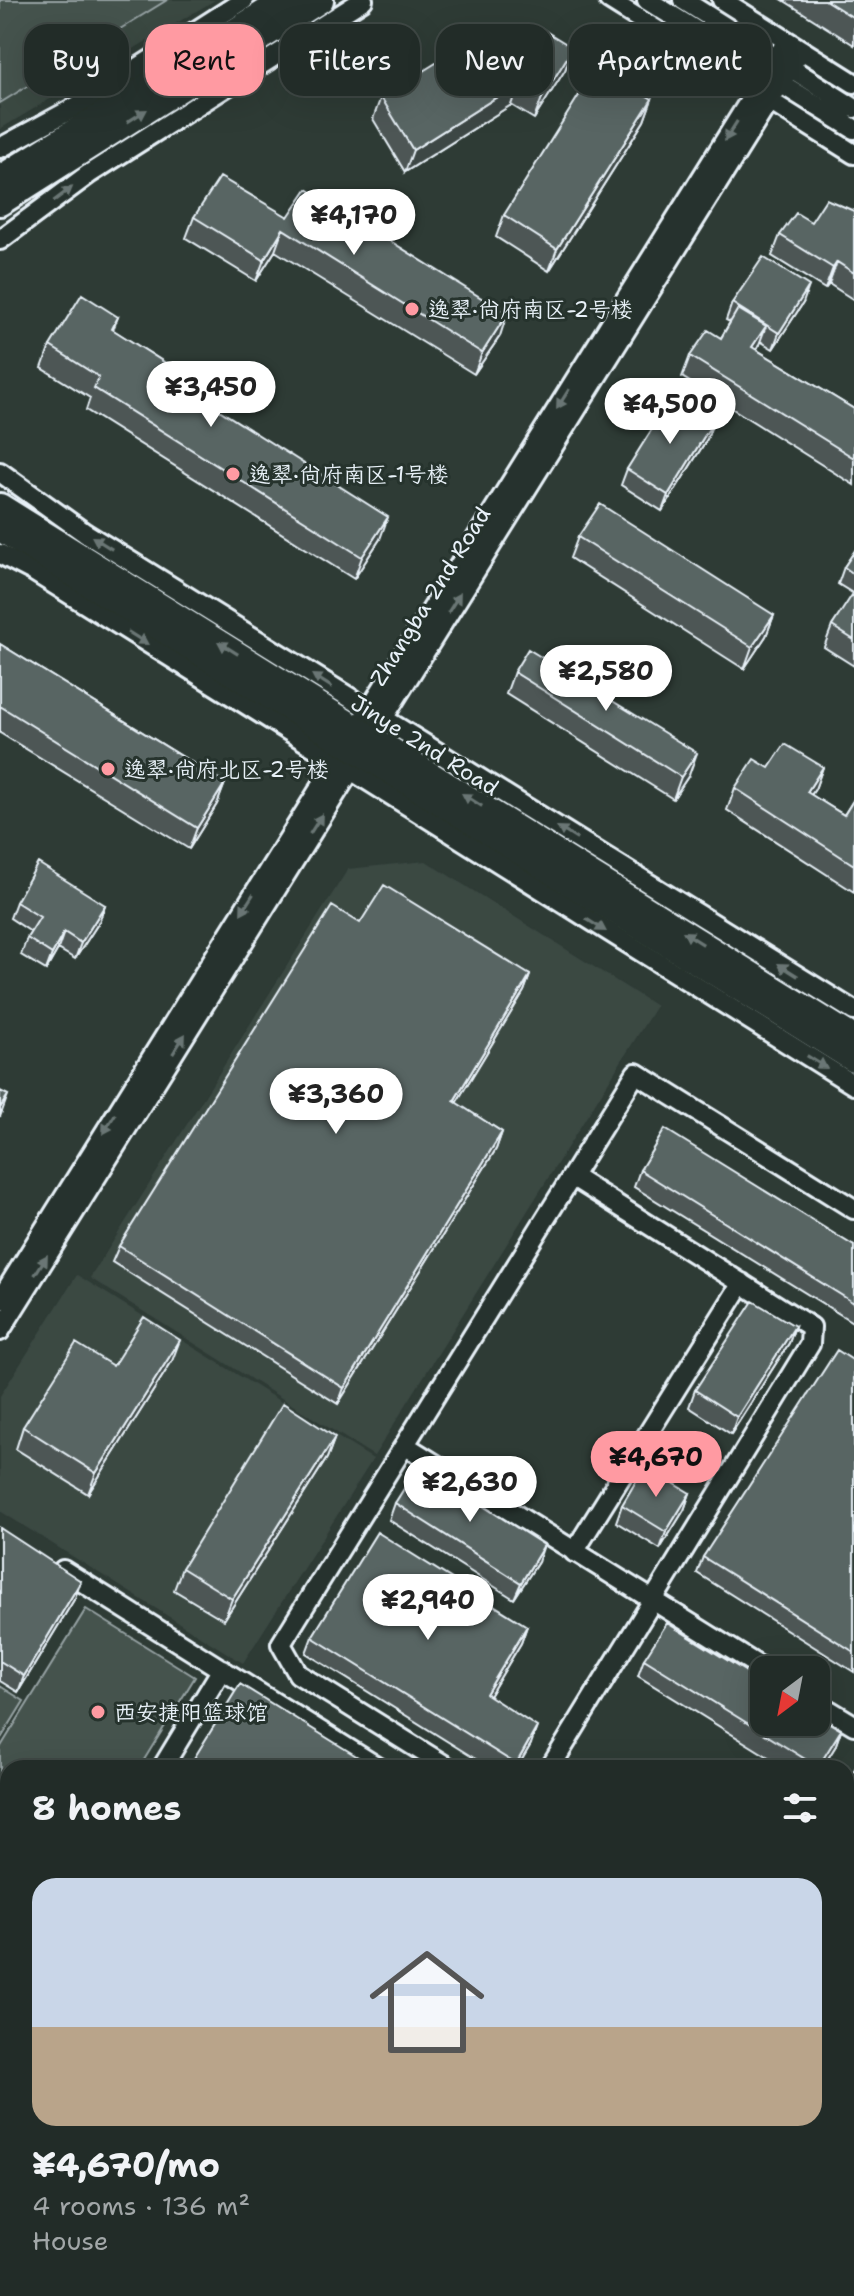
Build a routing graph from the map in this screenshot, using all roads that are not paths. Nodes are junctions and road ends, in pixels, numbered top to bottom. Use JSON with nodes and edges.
{"nodes":[{"id":1,"x":244,"y":0,"type":"edge"},
{"id":2,"x":284,"y":0,"type":"edge"},
{"id":3,"x":321,"y":0,"type":"edge"},
{"id":4,"x":363,"y":0,"type":"edge"},
{"id":5,"x":609,"y":0,"type":"edge"},
{"id":6,"x":647,"y":0,"type":"edge"},
{"id":7,"x":722,"y":0,"type":"edge"},
{"id":8,"x":685,"y":1,"type":"edge"},
{"id":9,"x":674,"y":17,"type":"junction"},
{"id":10,"x":794,"y":45,"type":"junction"},
{"id":11,"x":778,"y":71,"type":"junction"},
{"id":12,"x":854,"y":83,"type":"edge"},
{"id":13,"x":762,"y":97,"type":"junction"},
{"id":14,"x":854,"y":108,"type":"edge"},
{"id":15,"x":854,"y":129,"type":"edge"},
{"id":16,"x":0,"y":148,"type":"edge"},
{"id":17,"x":854,"y":154,"type":"edge"},
{"id":18,"x":0,"y":178,"type":"edge"},
{"id":19,"x":0,"y":203,"type":"edge"},
{"id":20,"x":0,"y":240,"type":"edge"},
{"id":21,"x":0,"y":472,"type":"edge"},
{"id":22,"x":0,"y":506,"type":"edge"},
{"id":23,"x":0,"y":529,"type":"edge"},
{"id":24,"x":0,"y":554,"type":"edge"},
{"id":25,"x":358,"y":740,"type":"junction"},
{"id":26,"x":854,"y":1011,"type":"edge"},
{"id":27,"x":854,"y":1038,"type":"edge"},
{"id":28,"x":854,"y":1060,"type":"edge"},
{"id":29,"x":854,"y":1085,"type":"edge"},
{"id":30,"x":573,"y":1177,"type":"junction"},
{"id":31,"x":854,"y":1209,"type":"edge"},
{"id":32,"x":12,"y":1282,"type":"edge"},
{"id":33,"x":742,"y":1283,"type":"junction"},
{"id":34,"x":0,"y":1300,"type":"edge"},
{"id":35,"x":0,"y":1331,"type":"edge"},
{"id":36,"x":406,"y":1446,"type":"junction"},
{"id":37,"x":574,"y":1552,"type":"junction"},
{"id":38,"x":52,"y":1564,"type":"edge"},
{"id":39,"x":652,"y":1600,"type":"junction"},
{"id":40,"x":750,"y":1661,"type":"edge"},
{"id":41,"x":222,"y":1669,"type":"junction"},
{"id":42,"x":830,"y":1710,"type":"edge"},
{"id":43,"x":854,"y":1725,"type":"edge"},
{"id":44,"x":167,"y":1760,"type":"edge"},
{"id":45,"x":366,"y":1760,"type":"edge"},
{"id":46,"x":436,"y":1760,"type":"edge"},
{"id":47,"x":555,"y":1760,"type":"edge"}],
"edges":[{"from":1,"to":16,"type":"street"},
{"from":2,"to":18,"type":"main road"},
{"from":19,"to":3,"type":"main road","one_way":true},
{"from":20,"to":4,"type":"street","one_way":true},
{"from":5,"to":13,"type":"street"},
{"from":6,"to":9,"type":"street"},
{"from":7,"to":10,"type":"street"},
{"from":8,"to":9,"type":"street"},
{"from":8,"to":11,"type":"street"},
{"from":9,"to":11,"type":"street"},
{"from":10,"to":11,"type":"street","name":"Zhangba 2nd Road"},
{"from":10,"to":12,"type":"street"},
{"from":11,"to":13,"type":"street","name":"Zhangba 2nd Road"},
{"from":11,"to":14,"type":"street"},
{"from":11,"to":15,"type":"street"},
{"from":13,"to":17,"type":"street"},
{"from":13,"to":25,"type":"street","name":"Zhangba 2nd Road"},
{"from":25,"to":21,"type":"street","name":"Jinye 2nd Road","one_way":true},
{"from":25,"to":22,"type":"main road","name":"Jinye 2nd Road","one_way":true},
{"from":23,"to":25,"type":"main road","name":"Jinye 2nd Road"},
{"from":24,"to":25,"type":"street","name":"Jinye 2nd Road","one_way":true},
{"from":26,"to":25,"type":"street","name":"Jinye 2nd Road","one_way":true},
{"from":27,"to":25,"type":"main road","name":"Jinye 2nd Road","one_way":true},
{"from":25,"to":28,"type":"main road","name":"Jinye 2nd Road"},
{"from":25,"to":29,"type":"street","name":"Jinye 2nd Road","one_way":true},
{"from":25,"to":32,"type":"street","name":"Zhangba 2nd Road"},
{"from":30,"to":31,"type":"street"},
{"from":30,"to":33,"type":"street"},
{"from":30,"to":36,"type":"street"},
{"from":32,"to":34,"type":"street","name":"Zhangba 2nd Road"},
{"from":32,"to":35,"type":"street","name":"Zhangba 2nd Road"},
{"from":33,"to":37,"type":"street"},
{"from":33,"to":39,"type":"street"},
{"from":36,"to":37,"type":"street"},
{"from":36,"to":46,"type":"street"},
{"from":37,"to":39,"type":"street"},
{"from":38,"to":41,"type":"street"},
{"from":39,"to":40,"type":"street"},
{"from":39,"to":47,"type":"street"},
{"from":41,"to":44,"type":"street"},
{"from":41,"to":45,"type":"street"},
{"from":42,"to":43,"type":"street"}]}
